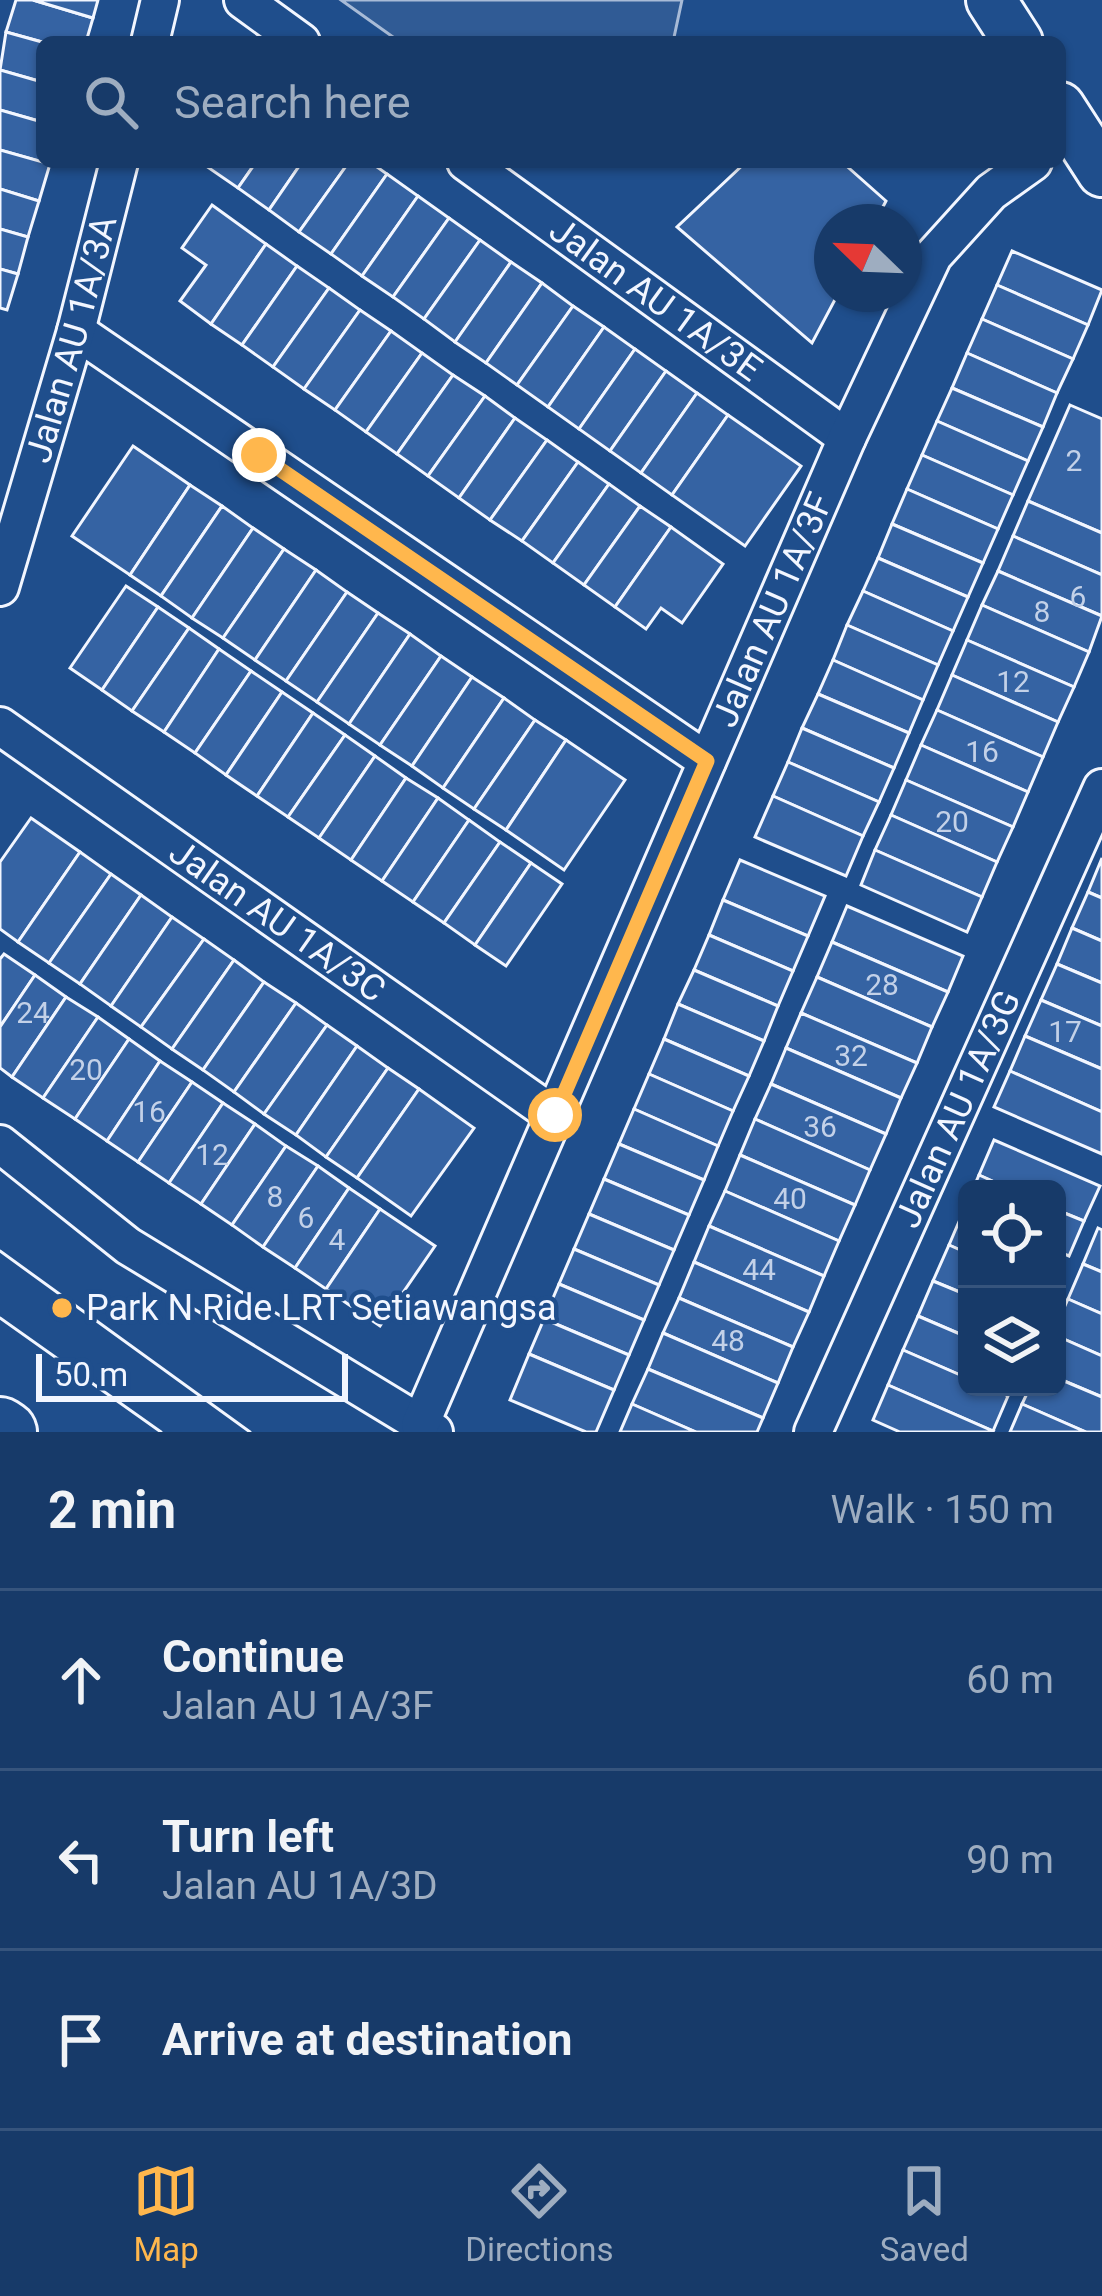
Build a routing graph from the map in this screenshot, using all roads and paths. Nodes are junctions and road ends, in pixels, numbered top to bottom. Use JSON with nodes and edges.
{"nodes":[{"id":1,"x":160,"y":0,"type":"edge"},
{"id":2,"x":243,"y":0,"type":"edge"},
{"id":3,"x":991,"y":0,"type":"edge"},
{"id":4,"x":151,"y":36,"type":"edge"},
{"id":5,"x":293,"y":36,"type":"edge"},
{"id":6,"x":1014,"y":36,"type":"edge"},
{"id":7,"x":1066,"y":128,"type":"edge"},
{"id":8,"x":117,"y":168,"type":"edge"},
{"id":9,"x":474,"y":168,"type":"edge"},
{"id":10,"x":1025,"y":168,"type":"edge"},
{"id":11,"x":1102,"y":172,"type":"edge"},
{"id":12,"x":76,"y":331,"type":"junction"},
{"id":13,"x":847,"y":438,"type":"junction"},
{"id":14,"x":0,"y":587,"type":"edge"},
{"id":15,"x":0,"y":726,"type":"edge"},
{"id":16,"x":707,"y":761,"type":"junction"},
{"id":17,"x":1102,"y":788,"type":"edge"},
{"id":18,"x":555,"y":1115,"type":"junction"},
{"id":19,"x":0,"y":1144,"type":"edge"},
{"id":20,"x":427,"y":1428,"type":"edge"},
{"id":21,"x":813,"y":1432,"type":"edge"}],
"edges":[{"from":1,"to":4,"type":"street"},
{"from":2,"to":5,"type":"street"},
{"from":3,"to":6,"type":"street"},
{"from":7,"to":11,"type":"street"},
{"from":8,"to":12,"type":"street","name":"Jalan AU 1A/3A"},
{"from":9,"to":13,"type":"street","name":"Jalan AU 1A/3E"},
{"from":10,"to":13,"type":"street","name":"Jalan AU 1A/3F"},
{"from":12,"to":14,"type":"street","name":"Jalan AU 1A/3A"},
{"from":12,"to":16,"type":"street"},
{"from":13,"to":16,"type":"street","name":"Jalan AU 1A/3F"},
{"from":15,"to":18,"type":"street","name":"Jalan AU 1A/3C"},
{"from":16,"to":18,"type":"street","name":"Jalan AU 1A/3F"},
{"from":17,"to":21,"type":"street","name":"Jalan AU 1A/3G"},
{"from":18,"to":20,"type":"street","name":"Jalan AU 1A/3F"},
{"from":19,"to":20,"type":"street"}]}
